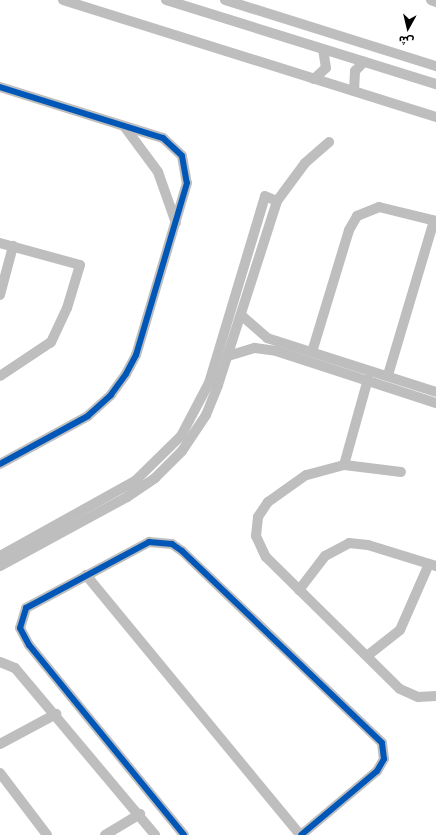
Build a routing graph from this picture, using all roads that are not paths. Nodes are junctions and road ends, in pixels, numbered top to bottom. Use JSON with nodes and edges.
{"nodes":[{"id":1,"x":62,"y":0,"type":"edge"},
{"id":2,"x":166,"y":0,"type":"edge"},
{"id":3,"x":225,"y":0,"type":"edge"},
{"id":4,"x":431,"y":0,"type":"edge"},
{"id":5,"x":436,"y":2,"type":"edge"},
{"id":6,"x":189,"y":3,"type":"edge"},
{"id":7,"x":323,"y":49,"type":"junction"},
{"id":8,"x":364,"y":62,"type":"junction"},
{"id":9,"x":436,"y":66,"type":"edge"},
{"id":10,"x":314,"y":79,"type":"junction"},
{"id":11,"x":436,"y":84,"type":"edge"},
{"id":12,"x":0,"y":86,"type":"edge"},
{"id":13,"x":354,"y":91,"type":"junction"},
{"id":14,"x":436,"y":117,"type":"edge"},
{"id":15,"x":124,"y":126,"type":"junction"},
{"id":16,"x":329,"y":142,"type":"dead end"},
{"id":17,"x":277,"y":201,"type":"junction"},
{"id":18,"x":435,"y":221,"type":"edge"},
{"id":19,"x":176,"y":223,"type":"junction"},
{"id":20,"x":0,"y":243,"type":"edge"},
{"id":21,"x":13,"y":246,"type":"junction"},
{"id":22,"x":0,"y":295,"type":"edge"},
{"id":23,"x":240,"y":315,"type":"junction"},
{"id":24,"x":312,"y":352,"type":"junction"},
{"id":25,"x":228,"y":356,"type":"junction"},
{"id":26,"x":388,"y":375,"type":"junction"},
{"id":27,"x":0,"y":376,"type":"edge"},
{"id":28,"x":368,"y":379,"type":"junction"},
{"id":29,"x":436,"y":392,"type":"edge"},
{"id":30,"x":436,"y":403,"type":"edge"},
{"id":31,"x":0,"y":464,"type":"edge"},
{"id":32,"x":344,"y":465,"type":"junction"},
{"id":33,"x":401,"y":472,"type":"dead end"},
{"id":34,"x":0,"y":556,"type":"edge"},
{"id":35,"x":432,"y":565,"type":"edge"},
{"id":36,"x":0,"y":566,"type":"edge"},
{"id":37,"x":86,"y":575,"type":"junction"},
{"id":38,"x":299,"y":590,"type":"junction"},
{"id":39,"x":367,"y":656,"type":"junction"},
{"id":40,"x":0,"y":662,"type":"edge"},
{"id":41,"x":436,"y":696,"type":"edge"},
{"id":42,"x":56,"y":714,"type":"junction"},
{"id":43,"x":0,"y":744,"type":"edge"},
{"id":44,"x":0,"y":773,"type":"edge"},
{"id":45,"x":140,"y":814,"type":"junction"},
{"id":46,"x":47,"y":835,"type":"edge"},
{"id":47,"x":105,"y":835,"type":"edge"},
{"id":48,"x":155,"y":835,"type":"edge"},
{"id":49,"x":184,"y":835,"type":"edge"},
{"id":50,"x":300,"y":835,"type":"edge"}],
"edges":[{"from":1,"to":10,"type":"street"},
{"from":2,"to":6,"type":"street"},
{"from":3,"to":9,"type":"street"},
{"from":4,"to":5,"type":"street"},
{"from":6,"to":7,"type":"street"},
{"from":7,"to":8,"type":"street"},
{"from":7,"to":10,"type":"street"},
{"from":8,"to":11,"type":"street"},
{"from":8,"to":13,"type":"street"},
{"from":10,"to":13,"type":"street"},
{"from":12,"to":15,"type":"street"},
{"from":13,"to":14,"type":"street"},
{"from":15,"to":19,"type":"street"},
{"from":15,"to":19,"type":"street"},
{"from":16,"to":17,"type":"street"},
{"from":17,"to":23,"type":"street"},
{"from":17,"to":34,"type":"street"},
{"from":18,"to":24,"type":"street"},
{"from":18,"to":26,"type":"street"},
{"from":19,"to":31,"type":"street"},
{"from":20,"to":21,"type":"street"},
{"from":21,"to":22,"type":"street"},
{"from":21,"to":27,"type":"street"},
{"from":23,"to":24,"type":"street"},
{"from":23,"to":25,"type":"street"},
{"from":24,"to":26,"type":"street"},
{"from":25,"to":28,"type":"street"},
{"from":25,"to":36,"type":"street"},
{"from":26,"to":29,"type":"street"},
{"from":28,"to":30,"type":"street"},
{"from":28,"to":32,"type":"street"},
{"from":32,"to":33,"type":"street"},
{"from":32,"to":38,"type":"street"},
{"from":35,"to":38,"type":"street"},
{"from":35,"to":39,"type":"street"},
{"from":37,"to":49,"type":"street"},
{"from":37,"to":50,"type":"street"},
{"from":37,"to":50,"type":"street"},
{"from":38,"to":39,"type":"street"},
{"from":39,"to":41,"type":"street"},
{"from":40,"to":42,"type":"street"},
{"from":42,"to":43,"type":"street"},
{"from":42,"to":45,"type":"street"},
{"from":44,"to":46,"type":"street"},
{"from":45,"to":47,"type":"street"},
{"from":45,"to":48,"type":"street"}]}
